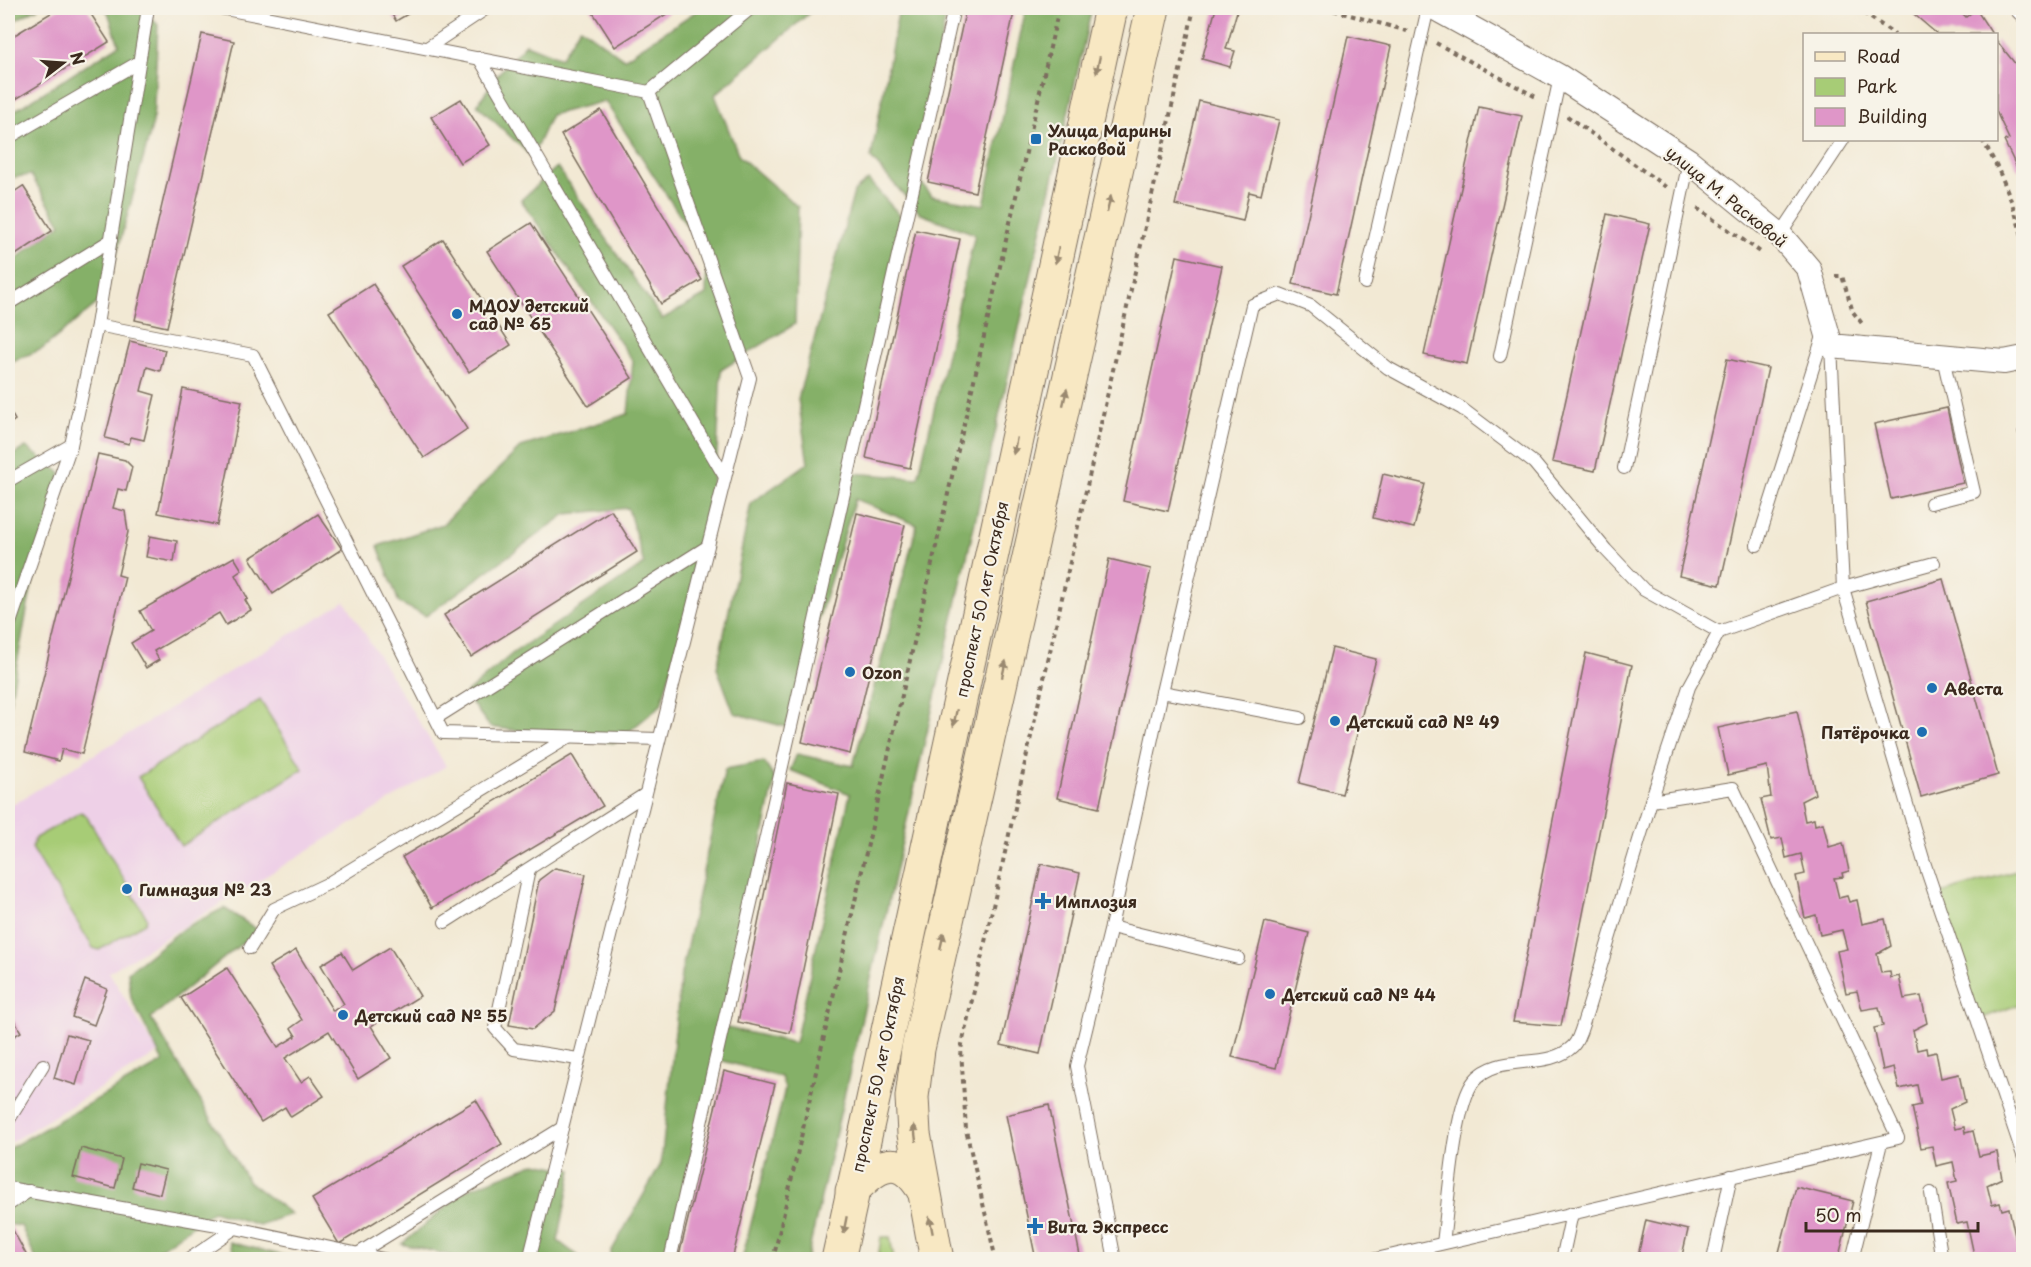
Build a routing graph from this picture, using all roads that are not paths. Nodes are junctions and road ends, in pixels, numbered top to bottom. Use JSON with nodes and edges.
{"nodes":[{"id":1,"x":148,"y":8,"type":"edge"},
{"id":2,"x":229,"y":8,"type":"edge"},
{"id":3,"x":487,"y":8,"type":"edge"},
{"id":4,"x":751,"y":8,"type":"edge"},
{"id":5,"x":954,"y":8,"type":"edge"},
{"id":6,"x":1111,"y":8,"type":"edge"},
{"id":7,"x":1153,"y":8,"type":"edge"},
{"id":8,"x":1428,"y":8,"type":"edge"},
{"id":9,"x":1435,"y":8,"type":"edge"},
{"id":10,"x":2014,"y":8,"type":"edge"},
{"id":11,"x":2024,"y":18,"type":"edge"},
{"id":12,"x":427,"y":48,"type":"junction"},
{"id":13,"x":479,"y":58,"type":"junction"},
{"id":14,"x":139,"y":62,"type":"junction"},
{"id":15,"x":1560,"y":77,"type":"junction"},
{"id":16,"x":650,"y":92,"type":"junction"},
{"id":17,"x":8,"y":138,"type":"edge"},
{"id":18,"x":1842,"y":141,"type":"edge"},
{"id":19,"x":1689,"y":161,"type":"junction"},
{"id":20,"x":1780,"y":236,"type":"junction"},
{"id":21,"x":111,"y":240,"type":"junction"},
{"id":22,"x":1365,"y":283,"type":"dead end"},
{"id":23,"x":8,"y":304,"type":"edge"},
{"id":24,"x":97,"y":325,"type":"junction"},
{"id":25,"x":1829,"y":336,"type":"junction"},
{"id":26,"x":1500,"y":356,"type":"dead end"},
{"id":27,"x":1943,"y":358,"type":"junction"},
{"id":28,"x":2024,"y":358,"type":"edge"},
{"id":29,"x":71,"y":444,"type":"junction"},
{"id":30,"x":1624,"y":468,"type":"dead end"},
{"id":31,"x":725,"y":477,"type":"junction"},
{"id":32,"x":8,"y":481,"type":"edge"},
{"id":33,"x":1931,"y":503,"type":"dead end"},
{"id":34,"x":1758,"y":545,"type":"dead end"},
{"id":35,"x":707,"y":547,"type":"junction"},
{"id":36,"x":1934,"y":563,"type":"dead end"},
{"id":37,"x":1843,"y":588,"type":"junction"},
{"id":38,"x":8,"y":629,"type":"edge"},
{"id":39,"x":1719,"y":632,"type":"junction"},
{"id":40,"x":1162,"y":692,"type":"junction"},
{"id":41,"x":436,"y":718,"type":"junction"},
{"id":42,"x":1300,"y":718,"type":"dead end"},
{"id":43,"x":570,"y":736,"type":"junction"},
{"id":44,"x":659,"y":739,"type":"junction"},
{"id":45,"x":644,"y":795,"type":"junction"},
{"id":46,"x":1651,"y":801,"type":"junction"},
{"id":47,"x":529,"y":870,"type":"junction"},
{"id":48,"x":445,"y":922,"type":"dead end"},
{"id":49,"x":1112,"y":927,"type":"junction"},
{"id":50,"x":250,"y":948,"type":"dead end"},
{"id":51,"x":1238,"y":958,"type":"dead end"},
{"id":52,"x":578,"y":1059,"type":"junction"},
{"id":53,"x":43,"y":1065,"type":"dead end"},
{"id":54,"x":8,"y":1121,"type":"edge"},
{"id":55,"x":562,"y":1128,"type":"junction"},
{"id":56,"x":1881,"y":1143,"type":"junction"},
{"id":57,"x":2024,"y":1158,"type":"edge"},
{"id":58,"x":1731,"y":1176,"type":"junction"},
{"id":59,"x":8,"y":1188,"type":"edge"},
{"id":60,"x":29,"y":1191,"type":"junction"},
{"id":61,"x":852,"y":1191,"type":"junction"},
{"id":62,"x":924,"y":1191,"type":"junction"},
{"id":63,"x":1931,"y":1193,"type":"dead end"},
{"id":64,"x":8,"y":1205,"type":"edge"},
{"id":65,"x":1572,"y":1213,"type":"junction"},
{"id":66,"x":234,"y":1228,"type":"junction"},
{"id":67,"x":1443,"y":1243,"type":"junction"},
{"id":68,"x":360,"y":1253,"type":"junction"},
{"id":69,"x":1387,"y":1258,"type":"edge"},
{"id":70,"x":188,"y":1260,"type":"edge"},
{"id":71,"x":388,"y":1260,"type":"edge"},
{"id":72,"x":529,"y":1260,"type":"edge"},
{"id":73,"x":669,"y":1260,"type":"edge"},
{"id":74,"x":838,"y":1260,"type":"edge"},
{"id":75,"x":937,"y":1260,"type":"edge"},
{"id":76,"x":1114,"y":1260,"type":"edge"},
{"id":77,"x":1372,"y":1260,"type":"edge"},
{"id":78,"x":1562,"y":1260,"type":"edge"},
{"id":79,"x":1713,"y":1260,"type":"edge"},
{"id":80,"x":1852,"y":1260,"type":"edge"},
{"id":81,"x":1942,"y":1260,"type":"edge"}],
"edges":[{"from":1,"to":14,"type":"lane"},
{"from":2,"to":12,"type":"lane"},
{"from":3,"to":12,"type":"lane"},
{"from":4,"to":16,"type":"lane"},
{"from":5,"to":73,"type":"lane"},
{"from":6,"to":61,"type":"main road","name":"проспект 50 лет Октября","one_way":true},
{"from":62,"to":7,"type":"main road","name":"проспект 50 лет Октября","one_way":true},
{"from":8,"to":22,"type":"lane"},
{"from":9,"to":15,"type":"street","name":"улица М. Расковой"},
{"from":10,"to":11,"type":"lane"},
{"from":12,"to":13,"type":"lane"},
{"from":13,"to":16,"type":"lane"},
{"from":13,"to":31,"type":"lane"},
{"from":14,"to":17,"type":"lane"},
{"from":14,"to":21,"type":"lane"},
{"from":15,"to":19,"type":"street","name":"улица М. Расковой"},
{"from":15,"to":26,"type":"lane"},
{"from":16,"to":31,"type":"lane"},
{"from":18,"to":20,"type":"lane"},
{"from":19,"to":20,"type":"street","name":"улица М. Расковой"},
{"from":19,"to":30,"type":"lane"},
{"from":20,"to":25,"type":"street","name":"улица М. Расковой"},
{"from":21,"to":23,"type":"lane"},
{"from":21,"to":24,"type":"lane"},
{"from":24,"to":29,"type":"lane"},
{"from":24,"to":41,"type":"lane"},
{"from":25,"to":27,"type":"street"},
{"from":25,"to":34,"type":"lane"},
{"from":25,"to":37,"type":"lane"},
{"from":27,"to":28,"type":"street"},
{"from":27,"to":33,"type":"lane"},
{"from":29,"to":32,"type":"lane"},
{"from":29,"to":38,"type":"lane"},
{"from":31,"to":35,"type":"lane"},
{"from":35,"to":41,"type":"lane"},
{"from":35,"to":44,"type":"lane"},
{"from":36,"to":37,"type":"lane"},
{"from":37,"to":39,"type":"lane"},
{"from":37,"to":57,"type":"lane"},
{"from":39,"to":40,"type":"lane"},
{"from":39,"to":46,"type":"lane"},
{"from":40,"to":42,"type":"lane"},
{"from":40,"to":49,"type":"lane"},
{"from":41,"to":43,"type":"lane"},
{"from":43,"to":44,"type":"lane"},
{"from":43,"to":50,"type":"lane"},
{"from":44,"to":45,"type":"lane"},
{"from":45,"to":47,"type":"lane"},
{"from":45,"to":52,"type":"lane"},
{"from":46,"to":56,"type":"lane"},
{"from":46,"to":67,"type":"lane"},
{"from":47,"to":48,"type":"lane"},
{"from":47,"to":52,"type":"lane"},
{"from":49,"to":51,"type":"lane"},
{"from":49,"to":76,"type":"lane"},
{"from":52,"to":55,"type":"lane"},
{"from":53,"to":54,"type":"lane"},
{"from":55,"to":68,"type":"lane"},
{"from":55,"to":72,"type":"lane"},
{"from":56,"to":58,"type":"lane"},
{"from":56,"to":80,"type":"lane"},
{"from":58,"to":65,"type":"lane"},
{"from":58,"to":79,"type":"lane"},
{"from":59,"to":60,"type":"lane"},
{"from":60,"to":64,"type":"lane"},
{"from":60,"to":66,"type":"lane"},
{"from":61,"to":62,"type":"main road","name":"проспект 50 лет Октября"},
{"from":61,"to":74,"type":"main road","name":"проспект 50 лет Октября","one_way":true},
{"from":75,"to":62,"type":"main road","name":"проспект 50 лет Октября","one_way":true},
{"from":63,"to":81,"type":"lane"},
{"from":65,"to":67,"type":"lane"},
{"from":65,"to":78,"type":"lane"},
{"from":66,"to":68,"type":"lane"},
{"from":66,"to":70,"type":"lane"},
{"from":67,"to":69,"type":"lane"},
{"from":68,"to":71,"type":"lane"},
{"from":69,"to":77,"type":"lane"}]}
